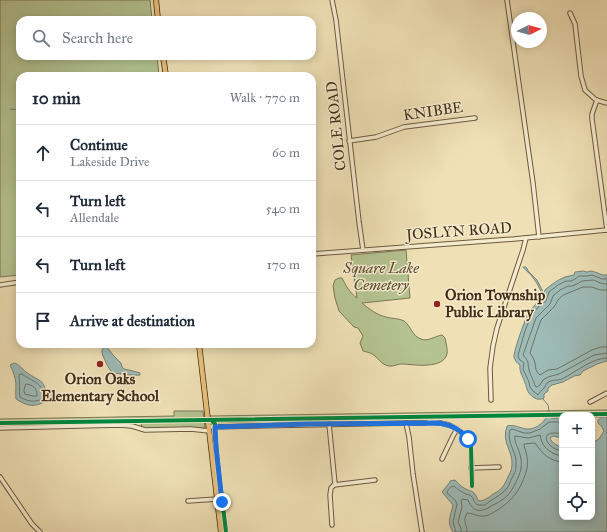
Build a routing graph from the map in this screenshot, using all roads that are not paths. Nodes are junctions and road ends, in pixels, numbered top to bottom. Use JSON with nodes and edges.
{"nodes":[{"id":1,"x":156,"y":0,"type":"edge"},
{"id":2,"x":332,"y":0,"type":"edge"},
{"id":3,"x":507,"y":0,"type":"edge"},
{"id":4,"x":570,"y":13,"type":"dead end"},
{"id":5,"x":158,"y":16,"type":"edge"},
{"id":6,"x":164,"y":60,"type":"edge"},
{"id":7,"x":165,"y":72,"type":"edge"},
{"id":8,"x":597,"y":100,"type":"junction"},
{"id":9,"x":607,"y":103,"type":"edge"},
{"id":10,"x":475,"y":118,"type":"dead end"},
{"id":11,"x":349,"y":141,"type":"junction"},
{"id":12,"x":607,"y":230,"type":"edge"},
{"id":13,"x":539,"y":236,"type":"junction"},
{"id":14,"x":526,"y":238,"type":"junction"},
{"id":15,"x":363,"y":250,"type":"junction"},
{"id":16,"x":316,"y":254,"type":"edge"},
{"id":17,"x":16,"y":283,"type":"edge"},
{"id":18,"x":0,"y":285,"type":"edge"},
{"id":19,"x":199,"y":348,"type":"edge"},
{"id":20,"x":607,"y":393,"type":"edge"},
{"id":21,"x":491,"y":400,"type":"dead end"},
{"id":22,"x":590,"y":402,"type":"dead end"},
{"id":23,"x":406,"y":423,"type":"junction"},
{"id":24,"x":329,"y":424,"type":"junction"},
{"id":25,"x":0,"y":428,"type":"edge"},
{"id":26,"x":209,"y":429,"type":"junction"},
{"id":27,"x":457,"y":429,"type":"junction"},
{"id":28,"x":442,"y":459,"type":"dead end"},
{"id":29,"x":471,"y":468,"type":"junction"},
{"id":30,"x":500,"y":468,"type":"dead end"},
{"id":31,"x":0,"y":477,"type":"edge"},
{"id":32,"x":375,"y":480,"type":"dead end"},
{"id":33,"x":334,"y":485,"type":"junction"},
{"id":34,"x":472,"y":486,"type":"dead end"},
{"id":35,"x":217,"y":499,"type":"junction"},
{"id":36,"x":188,"y":501,"type":"dead end"},
{"id":37,"x":332,"y":525,"type":"dead end"},
{"id":38,"x":40,"y":532,"type":"edge"},
{"id":39,"x":221,"y":532,"type":"edge"},
{"id":40,"x":422,"y":532,"type":"edge"}],
"edges":[{"from":1,"to":5,"type":"main road"},
{"from":2,"to":11,"type":"street","name":"COLE ROAD"},
{"from":3,"to":13,"type":"street"},
{"from":4,"to":8,"type":"street"},
{"from":6,"to":7,"type":"main road"},
{"from":8,"to":9,"type":"street"},
{"from":8,"to":12,"type":"street"},
{"from":10,"to":11,"type":"street","name":"KNIBBE"},
{"from":11,"to":15,"type":"street","name":"COLE ROAD"},
{"from":12,"to":13,"type":"street","name":"JOSLYN ROAD"},
{"from":13,"to":14,"type":"street","name":"JOSLYN ROAD"},
{"from":14,"to":15,"type":"street","name":"JOSLYN ROAD"},
{"from":14,"to":21,"type":"street"},
{"from":15,"to":16,"type":"street","name":"JOSLYN ROAD"},
{"from":17,"to":18,"type":"street"},
{"from":19,"to":26,"type":"main road"},
{"from":20,"to":22,"type":"street"},
{"from":23,"to":24,"type":"street"},
{"from":23,"to":27,"type":"street"},
{"from":23,"to":40,"type":"street"},
{"from":24,"to":26,"type":"street"},
{"from":24,"to":33,"type":"street"},
{"from":25,"to":26,"type":"street"},
{"from":26,"to":35,"type":"main road"},
{"from":27,"to":28,"type":"street"},
{"from":27,"to":29,"type":"street"},
{"from":29,"to":30,"type":"street"},
{"from":29,"to":34,"type":"street"},
{"from":31,"to":38,"type":"street"},
{"from":32,"to":33,"type":"street"},
{"from":33,"to":37,"type":"street"},
{"from":35,"to":36,"type":"street"},
{"from":35,"to":39,"type":"main road"}]}
